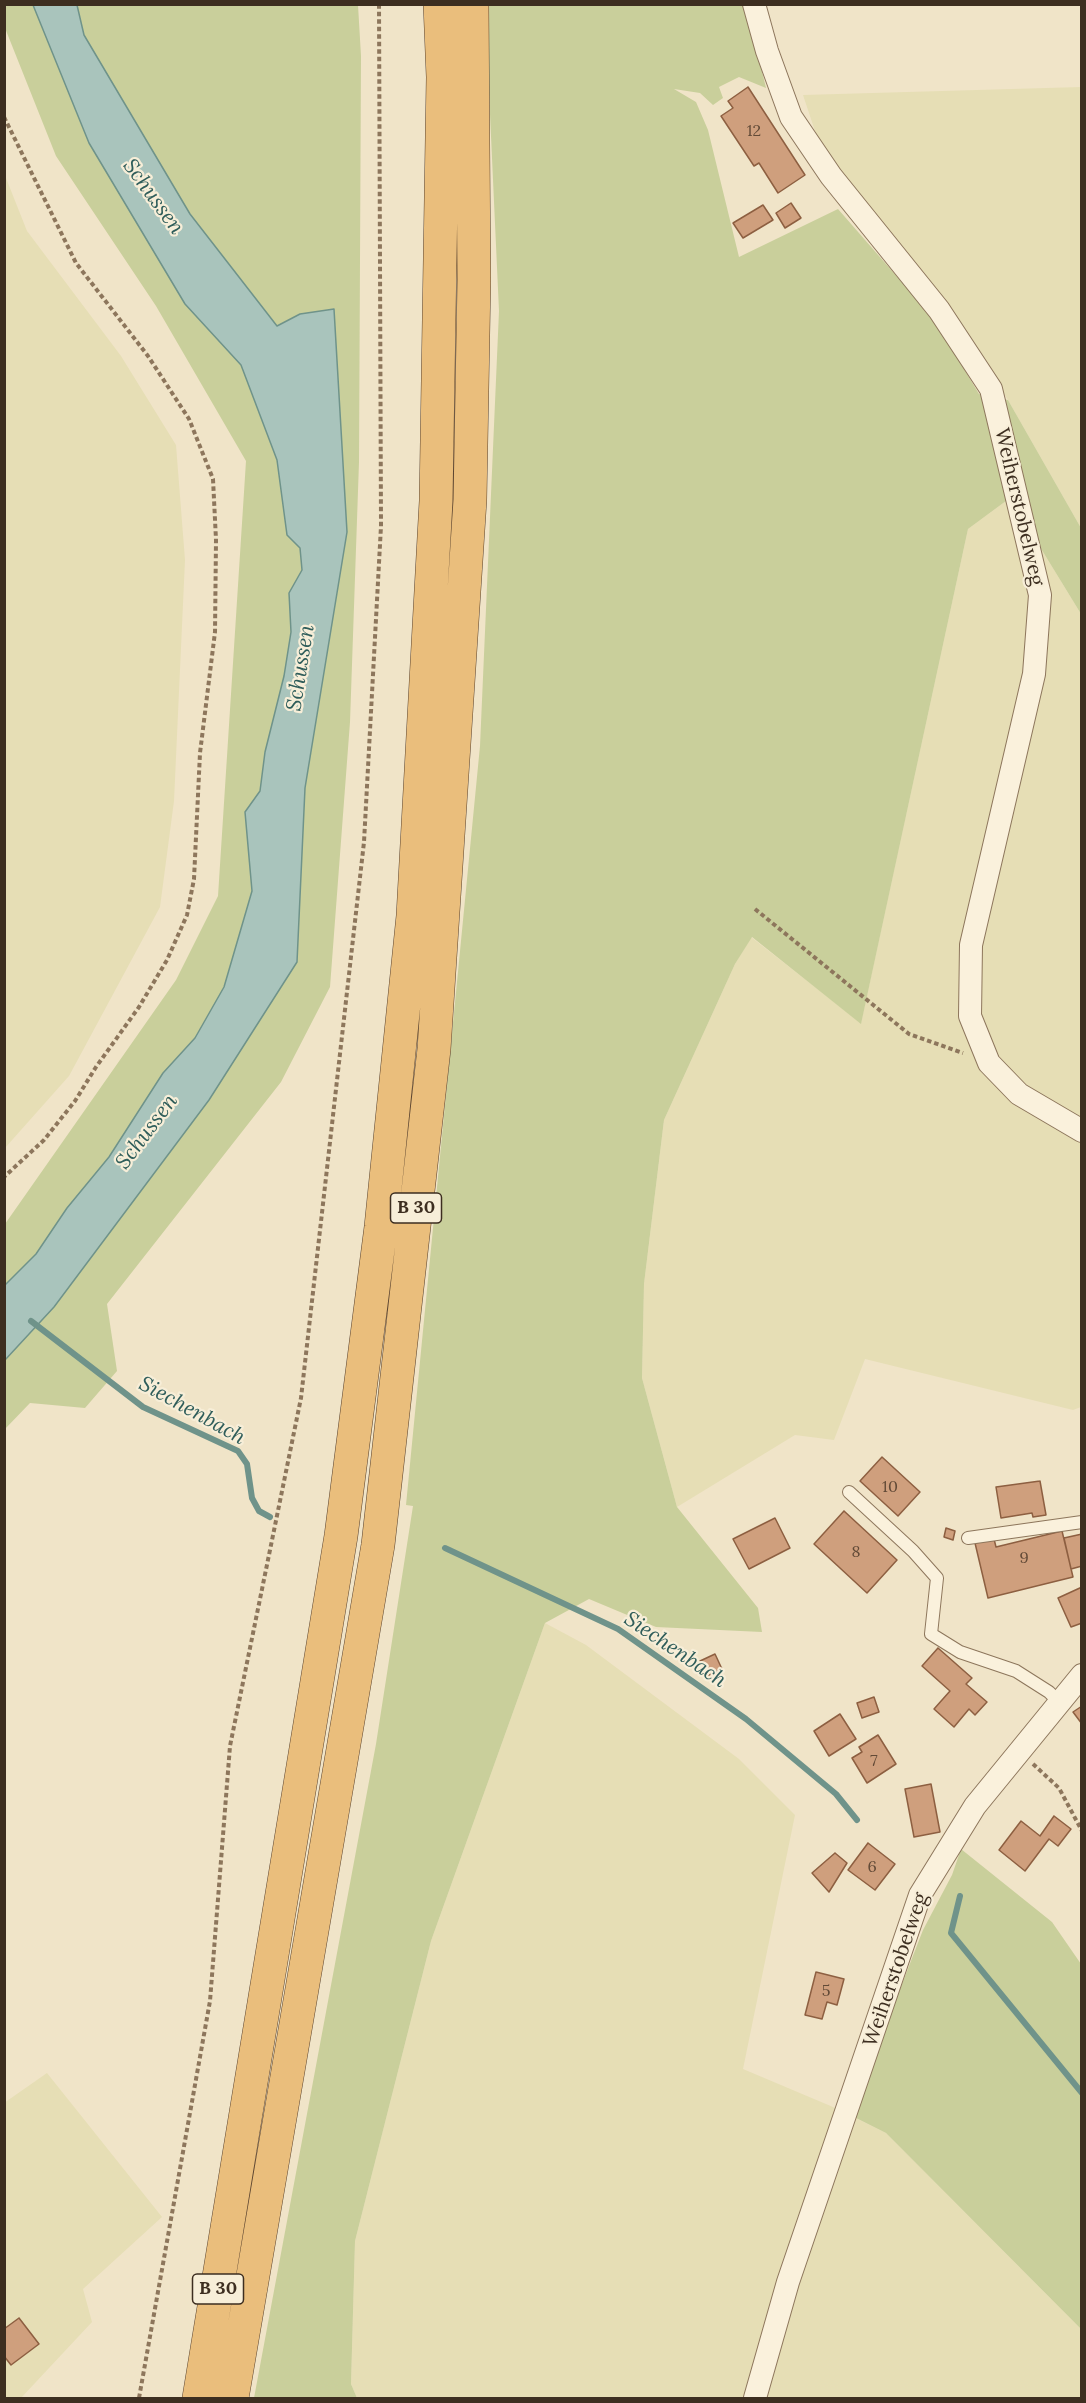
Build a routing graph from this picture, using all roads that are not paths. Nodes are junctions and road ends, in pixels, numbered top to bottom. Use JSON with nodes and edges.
{"nodes":[{"id":1,"x":440,"y":4,"type":"edge"},
{"id":2,"x":472,"y":4,"type":"edge"},
{"id":3,"x":754,"y":4,"type":"edge"},
{"id":4,"x":1082,"y":1131,"type":"edge"},
{"id":5,"x":849,"y":1492,"type":"dead end"},
{"id":6,"x":1082,"y":1522,"type":"edge"},
{"id":7,"x":968,"y":1538,"type":"dead end"},
{"id":8,"x":1082,"y":1675,"type":"edge"},
{"id":9,"x":1058,"y":1701,"type":"junction"},
{"id":10,"x":199,"y":2398,"type":"edge"},
{"id":11,"x":232,"y":2398,"type":"edge"},
{"id":12,"x":755,"y":2398,"type":"edge"}],
"edges":[{"from":1,"to":10,"type":"highway","number":"B 30"},
{"from":2,"to":11,"type":"highway","number":"B 30"},
{"from":3,"to":4,"type":"street","name":"Weiherstobelweg"},
{"from":5,"to":9,"type":"lane"},
{"from":6,"to":7,"type":"lane"},
{"from":8,"to":9,"type":"street","name":"Weiherstobelweg"},
{"from":9,"to":12,"type":"street","name":"Weiherstobelweg"}]}
